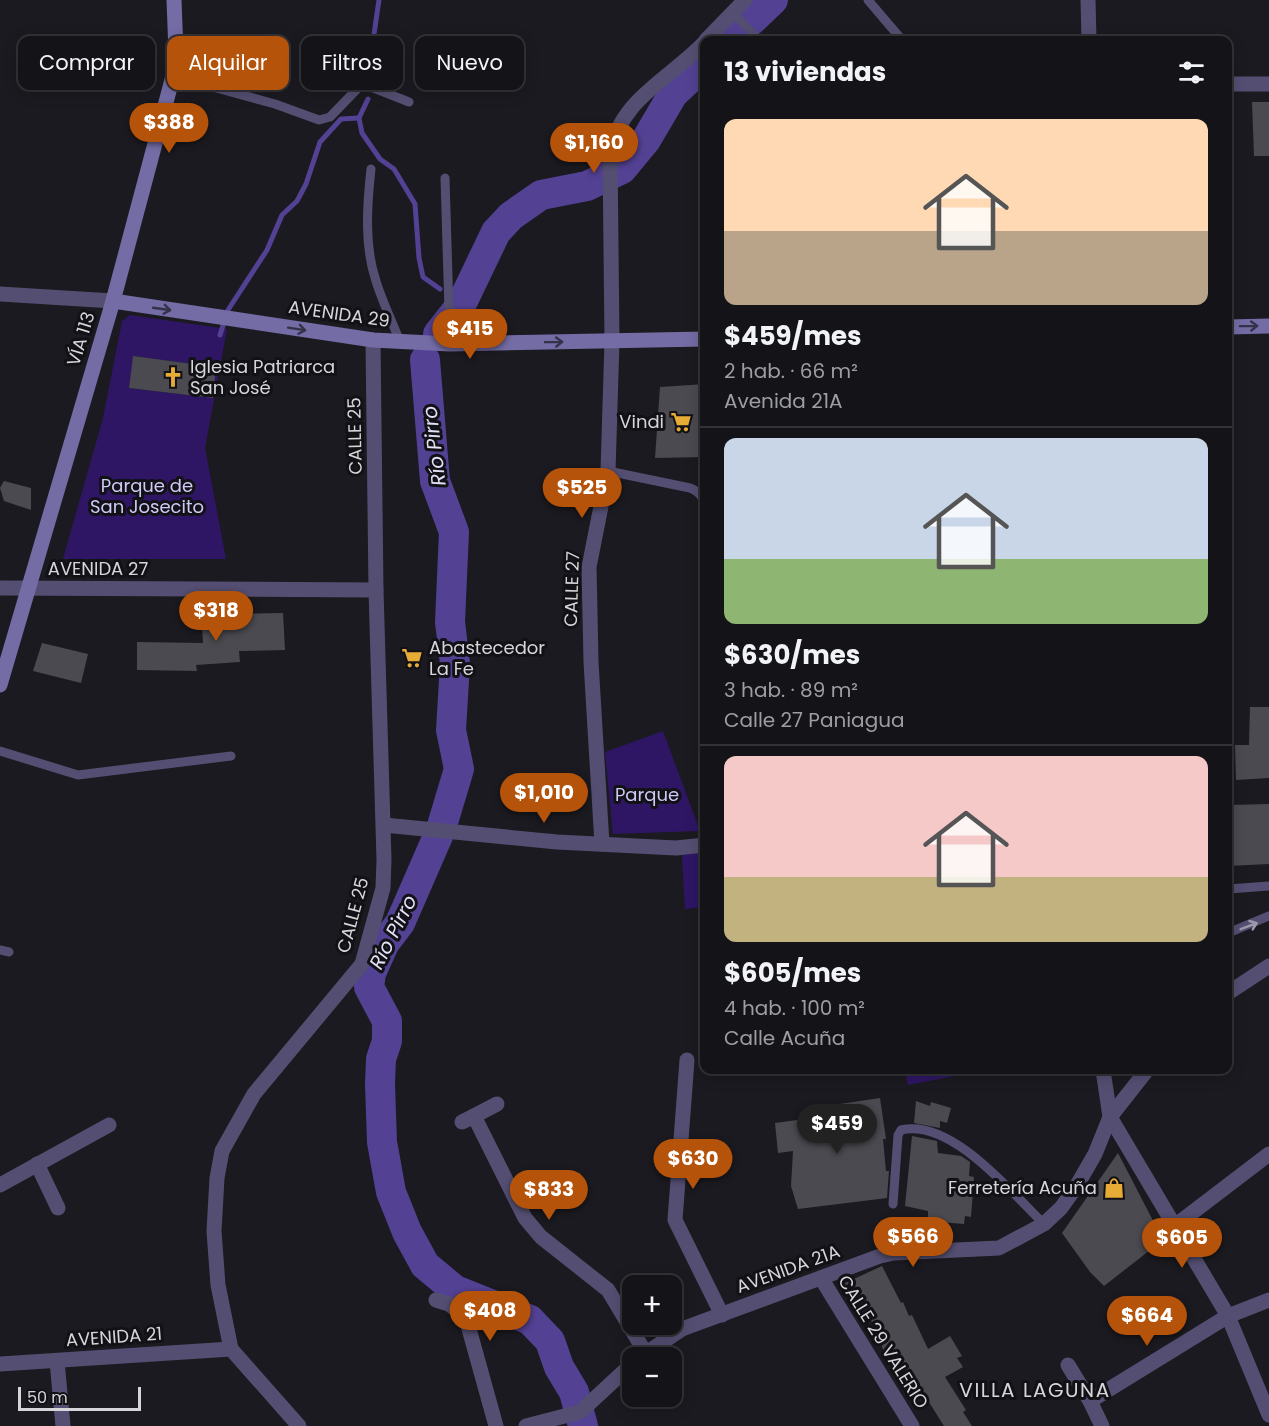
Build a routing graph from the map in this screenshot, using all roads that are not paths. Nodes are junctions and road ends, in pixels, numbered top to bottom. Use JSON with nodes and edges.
{"nodes":[{"id":1,"x":174,"y":0,"type":"edge"},
{"id":2,"x":745,"y":0,"type":"edge"},
{"id":3,"x":868,"y":0,"type":"edge"},
{"id":4,"x":1088,"y":0,"type":"edge"},
{"id":5,"x":733,"y":12,"type":"junction"},
{"id":6,"x":175,"y":36,"type":"edge"},
{"id":7,"x":711,"y":36,"type":"edge"},
{"id":8,"x":755,"y":36,"type":"edge"},
{"id":9,"x":899,"y":36,"type":"edge"},
{"id":10,"x":1089,"y":36,"type":"edge"},
{"id":11,"x":700,"y":46,"type":"edge"},
{"id":12,"x":1232,"y":84,"type":"edge"},
{"id":13,"x":1269,"y":84,"type":"edge"},
{"id":14,"x":169,"y":90,"type":"edge"},
{"id":15,"x":224,"y":90,"type":"edge"},
{"id":16,"x":409,"y":102,"type":"dead end"},
{"id":17,"x":371,"y":169,"type":"dead end"},
{"id":18,"x":445,"y":178,"type":"dead end"},
{"id":19,"x":0,"y":294,"type":"edge"},
{"id":20,"x":113,"y":302,"type":"junction"},
{"id":21,"x":1269,"y":326,"type":"edge"},
{"id":22,"x":1232,"y":327,"type":"edge"},
{"id":23,"x":700,"y":339,"type":"edge"},
{"id":24,"x":373,"y":340,"type":"junction"},
{"id":25,"x":612,"y":341,"type":"junction"},
{"id":26,"x":400,"y":342,"type":"junction"},
{"id":27,"x":450,"y":344,"type":"junction"},
{"id":28,"x":608,"y":471,"type":"junction"},
{"id":29,"x":700,"y":497,"type":"edge"},
{"id":30,"x":0,"y":588,"type":"edge"},
{"id":31,"x":27,"y":588,"type":"junction"},
{"id":32,"x":376,"y":590,"type":"junction"},
{"id":33,"x":0,"y":685,"type":"edge"},
{"id":34,"x":0,"y":751,"type":"edge"},
{"id":35,"x":231,"y":756,"type":"dead end"},
{"id":36,"x":384,"y":825,"type":"junction"},
{"id":37,"x":602,"y":844,"type":"junction"},
{"id":38,"x":700,"y":846,"type":"edge"},
{"id":39,"x":1269,"y":886,"type":"edge"},
{"id":40,"x":1232,"y":889,"type":"edge"},
{"id":41,"x":1269,"y":916,"type":"edge"},
{"id":42,"x":1232,"y":931,"type":"edge"},
{"id":43,"x":1269,"y":966,"type":"edge"},
{"id":44,"x":1232,"y":990,"type":"edge"},
{"id":45,"x":687,"y":1060,"type":"dead end"},
{"id":46,"x":1104,"y":1074,"type":"edge"},
{"id":47,"x":1144,"y":1074,"type":"edge"},
{"id":48,"x":497,"y":1104,"type":"dead end"},
{"id":49,"x":1110,"y":1117,"type":"junction"},
{"id":50,"x":109,"y":1125,"type":"dead end"},
{"id":51,"x":1269,"y":1154,"type":"edge"},
{"id":52,"x":37,"y":1164,"type":"junction"},
{"id":53,"x":0,"y":1185,"type":"edge"},
{"id":54,"x":893,"y":1204,"type":"dead end"},
{"id":55,"x":58,"y":1208,"type":"dead end"},
{"id":56,"x":1044,"y":1224,"type":"junction"},
{"id":57,"x":1176,"y":1225,"type":"junction"},
{"id":58,"x":821,"y":1278,"type":"junction"},
{"id":59,"x":435,"y":1300,"type":"dead end"},
{"id":60,"x":1269,"y":1300,"type":"edge"},
{"id":61,"x":722,"y":1315,"type":"junction"},
{"id":62,"x":1228,"y":1316,"type":"junction"},
{"id":63,"x":638,"y":1347,"type":"edge"},
{"id":64,"x":654,"y":1347,"type":"edge"},
{"id":65,"x":231,"y":1349,"type":"junction"},
{"id":66,"x":57,"y":1360,"type":"junction"},
{"id":67,"x":0,"y":1364,"type":"edge"},
{"id":68,"x":1068,"y":1365,"type":"dead end"},
{"id":69,"x":622,"y":1373,"type":"edge"},
{"id":70,"x":1090,"y":1401,"type":"junction"},
{"id":71,"x":1268,"y":1408,"type":"edge"},
{"id":72,"x":63,"y":1426,"type":"edge"},
{"id":73,"x":299,"y":1426,"type":"edge"},
{"id":74,"x":496,"y":1426,"type":"edge"},
{"id":75,"x":526,"y":1426,"type":"edge"},
{"id":76,"x":912,"y":1426,"type":"edge"},
{"id":77,"x":1102,"y":1426,"type":"edge"}],
"edges":[{"from":1,"to":6,"type":"main road","name":"VÍA 113"},
{"from":2,"to":5,"type":"street","name":"CALLE 27"},
{"from":3,"to":9,"type":"lane"},
{"from":4,"to":10,"type":"street"},
{"from":5,"to":7,"type":"street","name":"CALLE 27"},
{"from":5,"to":8,"type":"lane"},
{"from":11,"to":25,"type":"street","name":"CALLE 27"},
{"from":12,"to":13,"type":"street"},
{"from":14,"to":20,"type":"main road","name":"VÍA 113"},
{"from":15,"to":16,"type":"lane"},
{"from":17,"to":26,"type":"lane"},
{"from":18,"to":27,"type":"lane"},
{"from":19,"to":20,"type":"street"},
{"from":20,"to":24,"type":"main road","name":"AVENIDA 29","one_way":true},
{"from":20,"to":31,"type":"main road","name":"VÍA 113"},
{"from":22,"to":21,"type":"main road","one_way":true},
{"from":23,"to":25,"type":"main road","name":"AVENIDA 29"},
{"from":24,"to":26,"type":"main road","name":"AVENIDA 29"},
{"from":24,"to":32,"type":"street","name":"CALLE 25"},
{"from":27,"to":25,"type":"main road","name":"AVENIDA 29","one_way":true},
{"from":25,"to":28,"type":"street","name":"CALLE 27"},
{"from":26,"to":27,"type":"main road","name":"AVENIDA 29"},
{"from":28,"to":29,"type":"lane"},
{"from":28,"to":37,"type":"street","name":"CALLE 27"},
{"from":30,"to":31,"type":"street","name":"AVENIDA 27"},
{"from":31,"to":32,"type":"street","name":"AVENIDA 27"},
{"from":31,"to":33,"type":"main road","name":"VÍA 113"},
{"from":32,"to":36,"type":"street","name":"CALLE 25"},
{"from":34,"to":35,"type":"lane"},
{"from":36,"to":37,"type":"street"},
{"from":36,"to":65,"type":"street","name":"CALLE 25"},
{"from":37,"to":38,"type":"street"},
{"from":39,"to":40,"type":"lane"},
{"from":42,"to":41,"type":"lane","one_way":true},
{"from":43,"to":44,"type":"street"},
{"from":45,"to":61,"type":"street"},
{"from":46,"to":49,"type":"street"},
{"from":47,"to":49,"type":"street"},
{"from":48,"to":63,"type":"street"},
{"from":49,"to":56,"type":"street","name":"AVENIDA 21A"},
{"from":49,"to":57,"type":"street"},
{"from":50,"to":52,"type":"street"},
{"from":51,"to":57,"type":"street"},
{"from":52,"to":53,"type":"street"},
{"from":52,"to":55,"type":"street"},
{"from":54,"to":56,"type":"lane"},
{"from":56,"to":58,"type":"street","name":"AVENIDA 21A"},
{"from":57,"to":62,"type":"street"},
{"from":58,"to":61,"type":"street","name":"AVENIDA 21A"},
{"from":58,"to":76,"type":"street","name":"CALLE 29 VALERIO"},
{"from":59,"to":74,"type":"street"},
{"from":60,"to":62,"type":"street"},
{"from":61,"to":64,"type":"street","name":"AVENIDA 21A"},
{"from":62,"to":70,"type":"street"},
{"from":62,"to":71,"type":"street"},
{"from":65,"to":66,"type":"street","name":"AVENIDA 21"},
{"from":65,"to":73,"type":"street","name":"CALLE 25"},
{"from":66,"to":67,"type":"street","name":"AVENIDA 21"},
{"from":66,"to":72,"type":"street"},
{"from":68,"to":70,"type":"street"},
{"from":69,"to":75,"type":"street"},
{"from":70,"to":77,"type":"street"}]}
